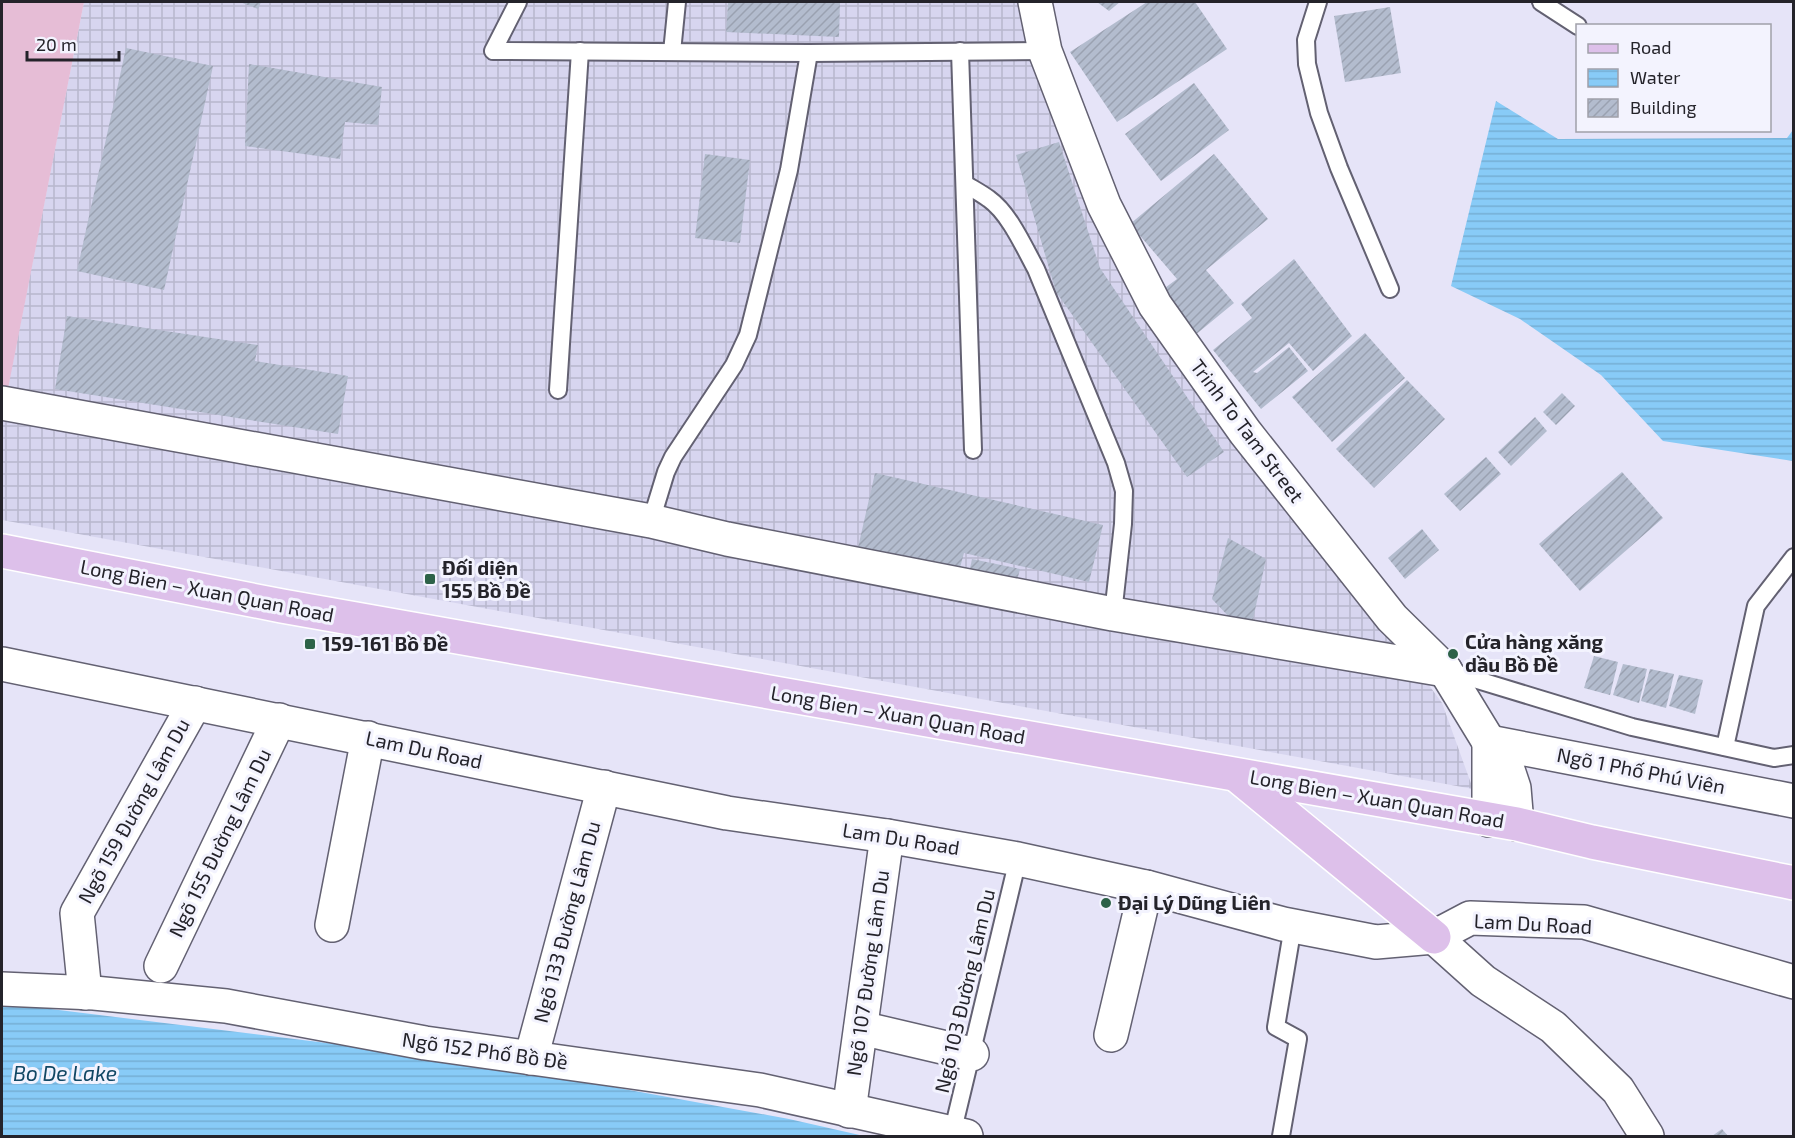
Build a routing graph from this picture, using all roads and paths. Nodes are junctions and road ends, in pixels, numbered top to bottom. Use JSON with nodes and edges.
{"nodes":[{"id":1,"x":518,"y":2,"type":"edge"},
{"id":2,"x":677,"y":2,"type":"edge"},
{"id":3,"x":1035,"y":2,"type":"edge"},
{"id":4,"x":1318,"y":2,"type":"edge"},
{"id":5,"x":1541,"y":2,"type":"edge"},
{"id":6,"x":1576,"y":25,"type":"edge"},
{"id":7,"x":580,"y":51,"type":"junction"},
{"id":8,"x":960,"y":51,"type":"junction"},
{"id":9,"x":1045,"y":51,"type":"junction"},
{"id":10,"x":672,"y":52,"type":"junction"},
{"id":11,"x":809,"y":53,"type":"junction"},
{"id":12,"x":964,"y":184,"type":"junction"},
{"id":13,"x":1389,"y":289,"type":"dead end"},
{"id":14,"x":558,"y":390,"type":"dead end"},
{"id":15,"x":2,"y":403,"type":"edge"},
{"id":16,"x":973,"y":450,"type":"dead end"},
{"id":17,"x":651,"y":521,"type":"junction"},
{"id":18,"x":2,"y":551,"type":"edge"},
{"id":19,"x":1794,"y":556,"type":"edge"},
{"id":20,"x":1113,"y":614,"type":"junction"},
{"id":21,"x":2,"y":664,"type":"edge"},
{"id":22,"x":1444,"y":670,"type":"junction"},
{"id":23,"x":195,"y":703,"type":"junction"},
{"id":24,"x":279,"y":720,"type":"junction"},
{"id":25,"x":368,"y":738,"type":"junction"},
{"id":26,"x":1489,"y":742,"type":"junction"},
{"id":27,"x":1725,"y":747,"type":"junction"},
{"id":28,"x":1794,"y":754,"type":"edge"},
{"id":29,"x":1235,"y":774,"type":"junction"},
{"id":30,"x":604,"y":787,"type":"junction"},
{"id":31,"x":1794,"y":801,"type":"edge"},
{"id":32,"x":1503,"y":822,"type":"junction"},
{"id":33,"x":887,"y":836,"type":"junction"},
{"id":34,"x":1018,"y":859,"type":"junction"},
{"id":35,"x":1794,"y":883,"type":"edge"},
{"id":36,"x":1146,"y":887,"type":"junction"},
{"id":37,"x":332,"y":925,"type":"dead end"},
{"id":38,"x":1293,"y":926,"type":"junction"},
{"id":39,"x":1434,"y":937,"type":"junction"},
{"id":40,"x":161,"y":966,"type":"dead end"},
{"id":41,"x":1794,"y":982,"type":"edge"},
{"id":42,"x":2,"y":989,"type":"edge"},
{"id":43,"x":85,"y":993,"type":"junction"},
{"id":44,"x":861,"y":1028,"type":"junction"},
{"id":45,"x":1111,"y":1035,"type":"dead end"},
{"id":46,"x":972,"y":1054,"type":"junction"},
{"id":47,"x":531,"y":1058,"type":"junction"},
{"id":48,"x":849,"y":1111,"type":"junction"},
{"id":49,"x":959,"y":1135,"type":"edge"},
{"id":50,"x":1281,"y":1137,"type":"edge"},
{"id":51,"x":1647,"y":1137,"type":"edge"}],
"edges":[{"from":1,"to":7,"type":"lane"},
{"from":2,"to":10,"type":"lane"},
{"from":3,"to":9,"type":"street","name":"Trinh To Tam Street"},
{"from":4,"to":13,"type":"lane"},
{"from":5,"to":6,"type":"lane"},
{"from":7,"to":10,"type":"lane"},
{"from":7,"to":14,"type":"lane"},
{"from":8,"to":9,"type":"lane"},
{"from":8,"to":11,"type":"lane"},
{"from":8,"to":12,"type":"lane"},
{"from":9,"to":22,"type":"street","name":"Trinh To Tam Street"},
{"from":10,"to":11,"type":"lane"},
{"from":11,"to":17,"type":"lane"},
{"from":12,"to":16,"type":"lane"},
{"from":12,"to":20,"type":"lane"},
{"from":15,"to":17,"type":"street"},
{"from":17,"to":20,"type":"street"},
{"from":18,"to":29,"type":"main road","name":"Long Bien – Xuan Quan Road"},
{"from":19,"to":27,"type":"lane"},
{"from":20,"to":22,"type":"street"},
{"from":21,"to":23,"type":"street","name":"Lam Du Road"},
{"from":22,"to":26,"type":"street","name":"Trinh To Tam Street"},
{"from":22,"to":27,"type":"lane"},
{"from":23,"to":24,"type":"street","name":"Lam Du Road"},
{"from":23,"to":43,"type":"street","name":"Ngõ 159 Đường Lâm Du"},
{"from":24,"to":25,"type":"street","name":"Lam Du Road"},
{"from":24,"to":40,"type":"street","name":"Ngõ 155 Đường Lâm Du"},
{"from":25,"to":30,"type":"street","name":"Lam Du Road"},
{"from":25,"to":37,"type":"street"},
{"from":26,"to":31,"type":"street","name":"Ngõ 1 Phố Phú Viên"},
{"from":26,"to":32,"type":"street"},
{"from":27,"to":28,"type":"lane"},
{"from":29,"to":32,"type":"main road","name":"Long Bien – Xuan Quan Road"},
{"from":29,"to":39,"type":"main road"},
{"from":30,"to":33,"type":"street","name":"Lam Du Road"},
{"from":30,"to":47,"type":"street","name":"Ngõ 133 Đường Lâm Du"},
{"from":32,"to":35,"type":"main road","name":"Long Bien – Xuan Quan Road"},
{"from":33,"to":34,"type":"street","name":"Lam Du Road"},
{"from":33,"to":44,"type":"street","name":"Ngõ 107 Đường Lâm Du"},
{"from":34,"to":36,"type":"street","name":"Lam Du Road"},
{"from":34,"to":46,"type":"lane","name":"Ngõ 103 Đường Lâm Du"},
{"from":36,"to":38,"type":"street","name":"Lam Du Road"},
{"from":36,"to":45,"type":"street"},
{"from":38,"to":39,"type":"street","name":"Lam Du Road"},
{"from":38,"to":50,"type":"lane"},
{"from":39,"to":41,"type":"street","name":"Lam Du Road"},
{"from":39,"to":51,"type":"street"},
{"from":42,"to":43,"type":"street","name":"Ngõ 152 Phố Bồ Đề"},
{"from":43,"to":47,"type":"street","name":"Ngõ 152 Phố Bồ Đề"},
{"from":44,"to":46,"type":"street"},
{"from":44,"to":48,"type":"street","name":"Ngõ 107 Đường Lâm Du"},
{"from":46,"to":49,"type":"lane","name":"Ngõ 103 Đường Lâm Du"},
{"from":47,"to":48,"type":"street","name":"Ngõ 152 Phố Bồ Đề"},
{"from":48,"to":49,"type":"street","name":"Ngõ 152 Phố Bồ Đề"}]}
